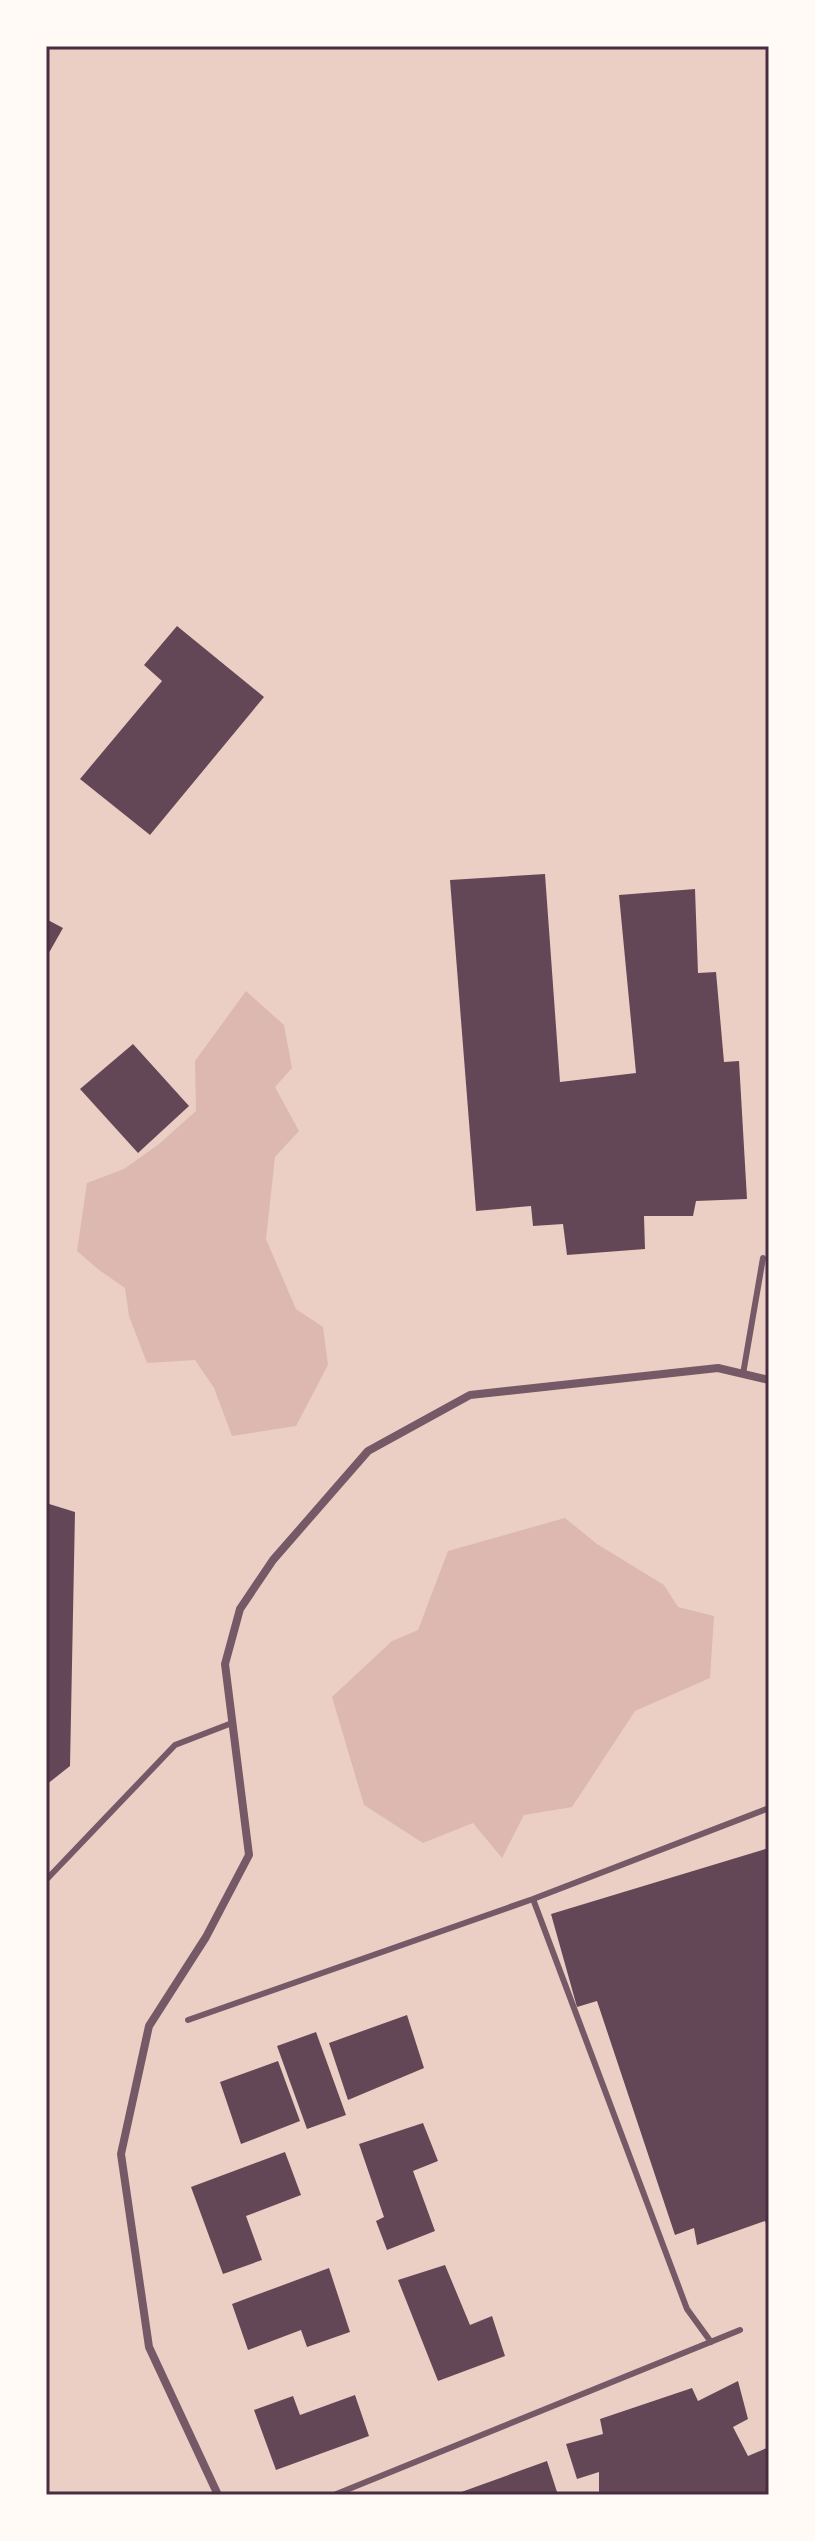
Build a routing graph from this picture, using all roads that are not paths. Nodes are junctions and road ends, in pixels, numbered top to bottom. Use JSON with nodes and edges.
{"nodes":[{"id":1,"x":763,"y":1258,"type":"dead end"},
{"id":2,"x":743,"y":1374,"type":"junction"},
{"id":3,"x":769,"y":1380,"type":"edge"},
{"id":4,"x":232,"y":1723,"type":"junction"},
{"id":5,"x":769,"y":1808,"type":"edge"},
{"id":6,"x":46,"y":1880,"type":"edge"},
{"id":7,"x":533,"y":1899,"type":"junction"},
{"id":8,"x":188,"y":2020,"type":"dead end"},
{"id":9,"x":740,"y":2330,"type":"dead end"},
{"id":10,"x":711,"y":2342,"type":"junction"},
{"id":11,"x":218,"y":2495,"type":"edge"},
{"id":12,"x":334,"y":2495,"type":"edge"}],
"edges":[{"from":1,"to":2,"type":"lane"},
{"from":2,"to":3,"type":"street"},
{"from":2,"to":4,"type":"street"},
{"from":4,"to":6,"type":"lane"},
{"from":4,"to":11,"type":"street"},
{"from":5,"to":7,"type":"lane"},
{"from":7,"to":8,"type":"lane"},
{"from":7,"to":10,"type":"lane"},
{"from":9,"to":10,"type":"lane"},
{"from":10,"to":12,"type":"lane"}]}
